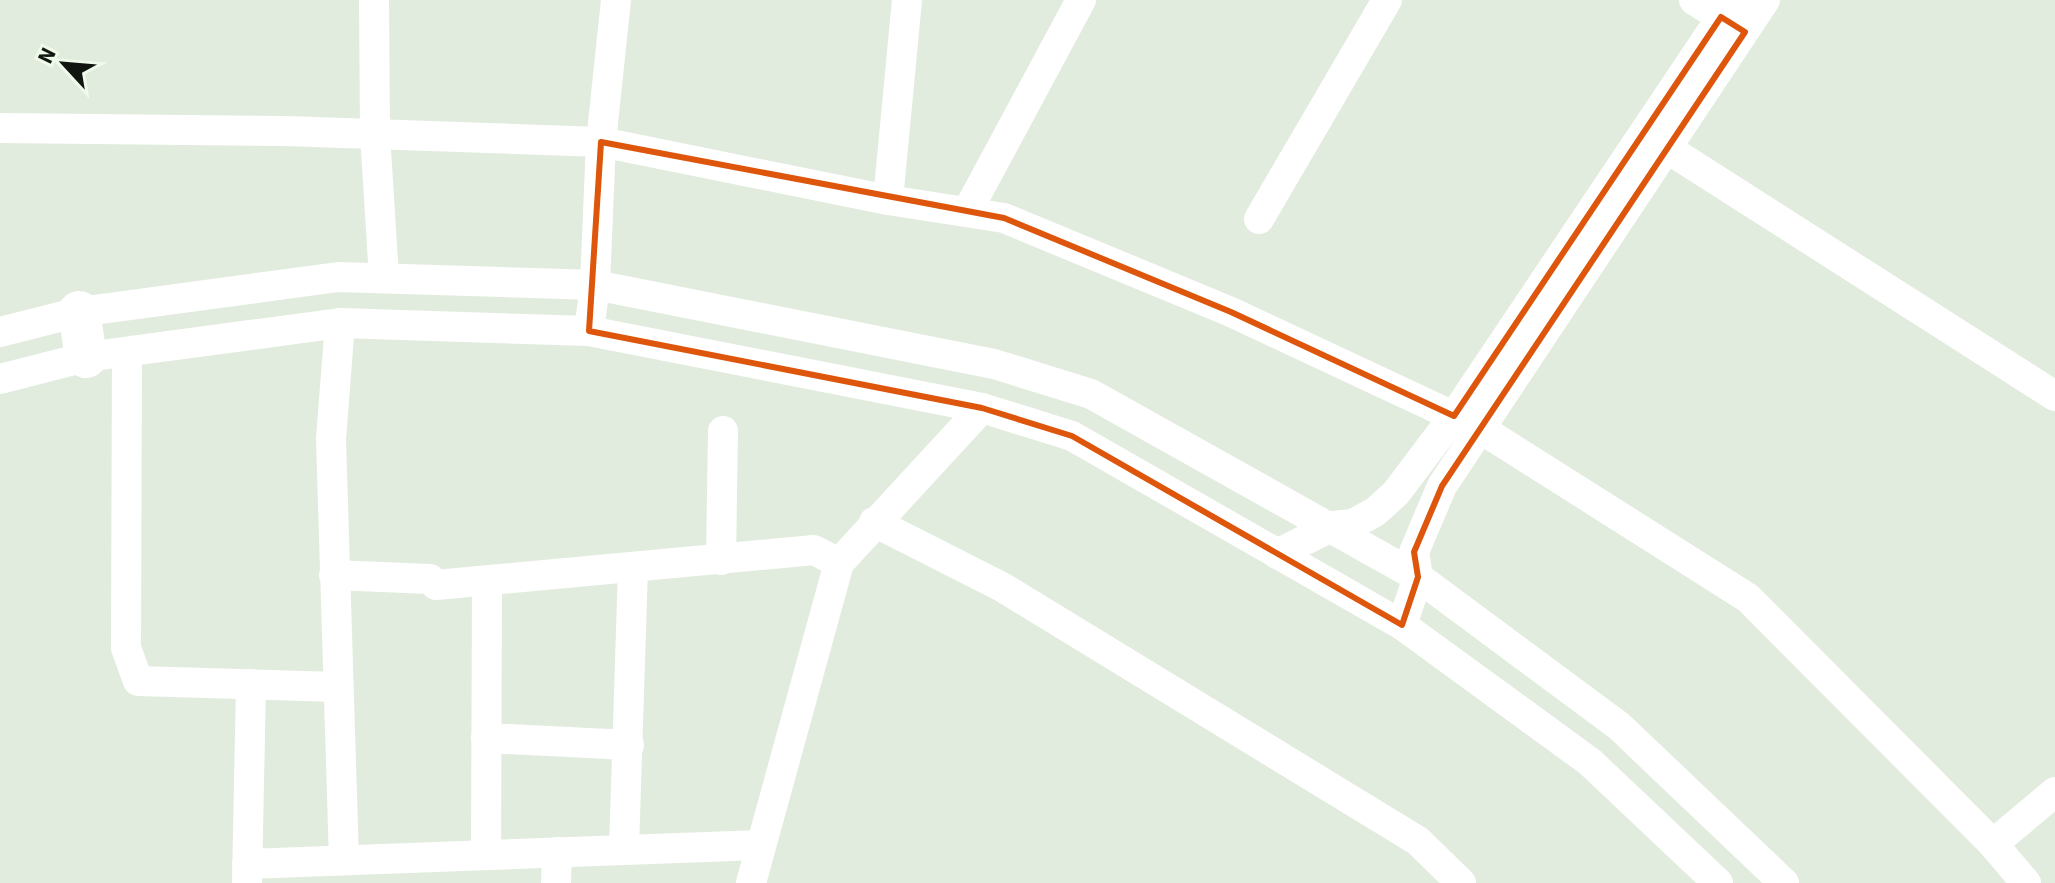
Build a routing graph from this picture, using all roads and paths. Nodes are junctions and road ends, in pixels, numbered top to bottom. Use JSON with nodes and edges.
{"nodes":[{"id":1,"x":374,"y":0,"type":"edge"},
{"id":2,"x":616,"y":0,"type":"edge"},
{"id":3,"x":907,"y":0,"type":"edge"},
{"id":4,"x":1081,"y":0,"type":"edge"},
{"id":5,"x":1387,"y":0,"type":"edge"},
{"id":6,"x":1694,"y":0,"type":"edge"},
{"id":7,"x":1765,"y":0,"type":"edge"},
{"id":8,"x":1733,"y":16,"type":"edge"},
{"id":9,"x":0,"y":128,"type":"edge"},
{"id":10,"x":375,"y":134,"type":"junction"},
{"id":11,"x":601,"y":142,"type":"junction"},
{"id":12,"x":1668,"y":149,"type":"junction"},
{"id":13,"x":888,"y":200,"type":"junction"},
{"id":14,"x":967,"y":212,"type":"junction"},
{"id":15,"x":1259,"y":219,"type":"dead end"},
{"id":16,"x":384,"y":278,"type":"junction"},
{"id":17,"x":595,"y":285,"type":"junction"},
{"id":18,"x":79,"y":312,"type":"junction"},
{"id":19,"x":340,"y":323,"type":"junction"},
{"id":20,"x":589,"y":331,"type":"junction"},
{"id":21,"x":0,"y":332,"type":"edge"},
{"id":22,"x":106,"y":355,"type":"junction"},
{"id":23,"x":0,"y":379,"type":"edge"},
{"id":24,"x":2055,"y":396,"type":"edge"},
{"id":25,"x":982,"y":408,"type":"junction"},
{"id":26,"x":1467,"y":422,"type":"junction"},
{"id":27,"x":723,"y":431,"type":"dead end"},
{"id":28,"x":874,"y":522,"type":"junction"},
{"id":29,"x":1333,"y":526,"type":"junction"},
{"id":30,"x":1277,"y":554,"type":"junction"},
{"id":31,"x":721,"y":560,"type":"junction"},
{"id":32,"x":839,"y":563,"type":"junction"},
{"id":33,"x":633,"y":568,"type":"junction"},
{"id":34,"x":334,"y":575,"type":"junction"},
{"id":35,"x":1418,"y":577,"type":"junction"},
{"id":36,"x":487,"y":583,"type":"junction"},
{"id":37,"x":1402,"y":625,"type":"junction"},
{"id":38,"x":251,"y":684,"type":"junction"},
{"id":39,"x":337,"y":687,"type":"junction"},
{"id":40,"x":486,"y":738,"type":"junction"},
{"id":41,"x":629,"y":745,"type":"junction"},
{"id":42,"x":2055,"y":792,"type":"edge"},
{"id":43,"x":1993,"y":844,"type":"junction"},
{"id":44,"x":761,"y":845,"type":"junction"},
{"id":45,"x":624,"y":849,"type":"junction"},
{"id":46,"x":557,"y":852,"type":"junction"},
{"id":47,"x":486,"y":854,"type":"junction"},
{"id":48,"x":344,"y":860,"type":"junction"},
{"id":49,"x":429,"y":870,"type":"edge"},
{"id":50,"x":247,"y":874,"type":"edge"},
{"id":51,"x":556,"y":883,"type":"edge"},
{"id":52,"x":751,"y":883,"type":"edge"},
{"id":53,"x":1461,"y":883,"type":"edge"},
{"id":54,"x":1718,"y":883,"type":"edge"},
{"id":55,"x":1784,"y":883,"type":"edge"},
{"id":56,"x":2026,"y":883,"type":"edge"}],
"edges":[{"from":1,"to":10,"type":"street"},
{"from":2,"to":11,"type":"street"},
{"from":3,"to":13,"type":"street"},
{"from":4,"to":14,"type":"street"},
{"from":5,"to":15,"type":"street"},
{"from":6,"to":8,"type":"street"},
{"from":7,"to":8,"type":"street"},
{"from":8,"to":12,"type":"street"},
{"from":8,"to":26,"type":"street"},
{"from":9,"to":10,"type":"street"},
{"from":10,"to":11,"type":"street"},
{"from":10,"to":16,"type":"street"},
{"from":11,"to":13,"type":"street"},
{"from":11,"to":17,"type":"street"},
{"from":12,"to":24,"type":"street"},
{"from":12,"to":26,"type":"street"},
{"from":13,"to":14,"type":"street"},
{"from":14,"to":26,"type":"street"},
{"from":16,"to":17,"type":"street"},
{"from":16,"to":18,"type":"street"},
{"from":17,"to":20,"type":"street"},
{"from":17,"to":29,"type":"street"},
{"from":18,"to":21,"type":"street"},
{"from":18,"to":22,"type":"street"},
{"from":19,"to":20,"type":"street"},
{"from":19,"to":22,"type":"street"},
{"from":19,"to":34,"type":"street"},
{"from":20,"to":25,"type":"street"},
{"from":22,"to":23,"type":"street"},
{"from":22,"to":38,"type":"street"},
{"from":25,"to":28,"type":"street"},
{"from":25,"to":30,"type":"street"},
{"from":26,"to":29,"type":"street"},
{"from":26,"to":35,"type":"street"},
{"from":26,"to":43,"type":"street"},
{"from":27,"to":31,"type":"street"},
{"from":28,"to":32,"type":"street"},
{"from":28,"to":53,"type":"street"},
{"from":29,"to":30,"type":"street"},
{"from":29,"to":35,"type":"street"},
{"from":30,"to":37,"type":"street"},
{"from":31,"to":32,"type":"street"},
{"from":31,"to":33,"type":"street"},
{"from":32,"to":44,"type":"street"},
{"from":33,"to":36,"type":"street"},
{"from":33,"to":41,"type":"street"},
{"from":34,"to":36,"type":"street"},
{"from":34,"to":39,"type":"street"},
{"from":35,"to":37,"type":"street"},
{"from":35,"to":55,"type":"street"},
{"from":36,"to":40,"type":"street"},
{"from":37,"to":54,"type":"street"},
{"from":38,"to":39,"type":"street"},
{"from":38,"to":50,"type":"street"},
{"from":39,"to":48,"type":"street"},
{"from":40,"to":41,"type":"street"},
{"from":40,"to":47,"type":"street"},
{"from":41,"to":45,"type":"street"},
{"from":42,"to":43,"type":"street"},
{"from":43,"to":56,"type":"street"},
{"from":44,"to":45,"type":"street"},
{"from":44,"to":52,"type":"street"},
{"from":45,"to":46,"type":"street"},
{"from":46,"to":47,"type":"street"},
{"from":46,"to":51,"type":"street"},
{"from":47,"to":49,"type":"street"},
{"from":48,"to":49,"type":"street"},
{"from":48,"to":50,"type":"street"}]}
